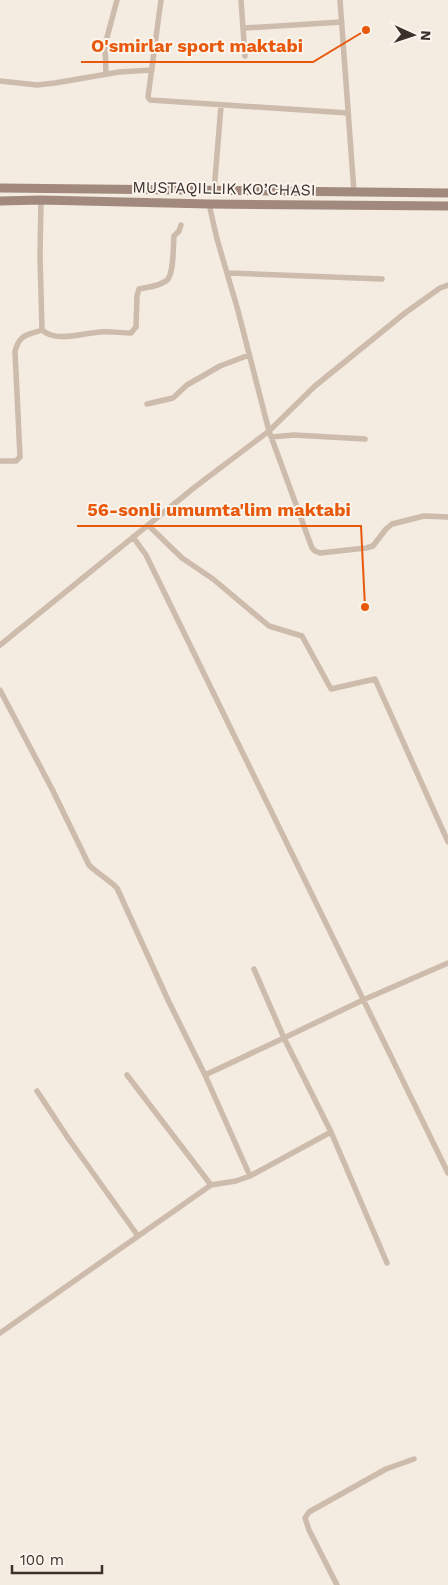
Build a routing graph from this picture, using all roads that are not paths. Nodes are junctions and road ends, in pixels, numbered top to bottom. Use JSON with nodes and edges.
{"nodes":[{"id":1,"x":117,"y":0,"type":"edge"},
{"id":2,"x":161,"y":0,"type":"edge"},
{"id":3,"x":241,"y":0,"type":"edge"},
{"id":4,"x":340,"y":0,"type":"edge"},
{"id":5,"x":342,"y":22,"type":"junction"},
{"id":6,"x":244,"y":28,"type":"junction"},
{"id":7,"x":245,"y":56,"type":"dead end"},
{"id":8,"x":152,"y":70,"type":"junction"},
{"id":9,"x":106,"y":74,"type":"junction"},
{"id":10,"x":0,"y":81,"type":"edge"},
{"id":11,"x":221,"y":106,"type":"junction"},
{"id":12,"x":348,"y":113,"type":"junction"},
{"id":13,"x":0,"y":188,"type":"edge"},
{"id":14,"x":214,"y":191,"type":"junction"},
{"id":15,"x":354,"y":192,"type":"junction"},
{"id":16,"x":448,"y":193,"type":"edge"},
{"id":17,"x":41,"y":200,"type":"junction"},
{"id":18,"x":0,"y":201,"type":"edge"},
{"id":19,"x":209,"y":204,"type":"junction"},
{"id":20,"x":448,"y":206,"type":"edge"},
{"id":21,"x":181,"y":225,"type":"dead end"},
{"id":22,"x":227,"y":273,"type":"junction"},
{"id":23,"x":382,"y":279,"type":"dead end"},
{"id":24,"x":448,"y":285,"type":"edge"},
{"id":25,"x":42,"y":330,"type":"junction"},
{"id":26,"x":249,"y":356,"type":"junction"},
{"id":27,"x":147,"y":404,"type":"dead end"},
{"id":28,"x":269,"y":431,"type":"junction"},
{"id":29,"x":271,"y":437,"type":"junction"},
{"id":30,"x":365,"y":439,"type":"dead end"},
{"id":31,"x":0,"y":461,"type":"edge"},
{"id":32,"x":448,"y":517,"type":"edge"},
{"id":33,"x":148,"y":525,"type":"junction"},
{"id":34,"x":134,"y":537,"type":"junction"},
{"id":35,"x":0,"y":645,"type":"edge"},
{"id":36,"x":0,"y":690,"type":"edge"},
{"id":37,"x":448,"y":842,"type":"edge"},
{"id":38,"x":448,"y":963,"type":"edge"},
{"id":39,"x":254,"y":969,"type":"dead end"},
{"id":40,"x":363,"y":1000,"type":"junction"},
{"id":41,"x":284,"y":1038,"type":"junction"},
{"id":42,"x":127,"y":1075,"type":"dead end"},
{"id":43,"x":205,"y":1075,"type":"junction"},
{"id":44,"x":37,"y":1090,"type":"dead end"},
{"id":45,"x":331,"y":1132,"type":"junction"},
{"id":46,"x":448,"y":1172,"type":"edge"},
{"id":47,"x":250,"y":1176,"type":"junction"},
{"id":48,"x":211,"y":1185,"type":"junction"},
{"id":49,"x":138,"y":1236,"type":"junction"},
{"id":50,"x":387,"y":1264,"type":"dead end"},
{"id":51,"x":0,"y":1333,"type":"edge"},
{"id":52,"x":414,"y":1459,"type":"dead end"},
{"id":53,"x":337,"y":1585,"type":"edge"}],
"edges":[{"from":1,"to":9,"type":"street"},
{"from":2,"to":8,"type":"street"},
{"from":3,"to":6,"type":"street"},
{"from":4,"to":5,"type":"street"},
{"from":5,"to":6,"type":"street"},
{"from":5,"to":12,"type":"street"},
{"from":6,"to":7,"type":"street"},
{"from":8,"to":9,"type":"street"},
{"from":8,"to":11,"type":"street"},
{"from":9,"to":10,"type":"street"},
{"from":11,"to":12,"type":"street"},
{"from":11,"to":14,"type":"street"},
{"from":12,"to":15,"type":"street"},
{"from":13,"to":14,"type":"main road","name":"MUSTAQILLIK KO’CHASI"},
{"from":14,"to":15,"type":"main road","name":"MUSTAQILLIK KO’CHASI"},
{"from":15,"to":16,"type":"main road","name":"MUSTAQILLIK KO’CHASI"},
{"from":17,"to":18,"type":"main road","name":"MUSTAQILLIK KO’CHASI"},
{"from":17,"to":19,"type":"main road","name":"MUSTAQILLIK KO’CHASI"},
{"from":17,"to":25,"type":"street"},
{"from":19,"to":20,"type":"main road","name":"MUSTAQILLIK KO’CHASI"},
{"from":19,"to":22,"type":"street"},
{"from":21,"to":25,"type":"street"},
{"from":22,"to":23,"type":"street"},
{"from":22,"to":26,"type":"street"},
{"from":24,"to":28,"type":"street"},
{"from":25,"to":31,"type":"street"},
{"from":26,"to":27,"type":"street"},
{"from":26,"to":28,"type":"street"},
{"from":28,"to":29,"type":"street"},
{"from":28,"to":33,"type":"street"},
{"from":29,"to":30,"type":"street"},
{"from":29,"to":32,"type":"street"},
{"from":33,"to":34,"type":"street"},
{"from":33,"to":37,"type":"street"},
{"from":34,"to":35,"type":"street"},
{"from":34,"to":40,"type":"street"},
{"from":36,"to":43,"type":"street"},
{"from":38,"to":40,"type":"street"},
{"from":39,"to":41,"type":"street"},
{"from":40,"to":41,"type":"street"},
{"from":40,"to":46,"type":"street"},
{"from":41,"to":43,"type":"street"},
{"from":41,"to":45,"type":"street"},
{"from":42,"to":48,"type":"street"},
{"from":43,"to":47,"type":"street"},
{"from":44,"to":49,"type":"street"},
{"from":45,"to":47,"type":"street"},
{"from":45,"to":50,"type":"street"},
{"from":47,"to":48,"type":"street"},
{"from":48,"to":49,"type":"street"},
{"from":49,"to":51,"type":"street"},
{"from":52,"to":53,"type":"street"}]}
